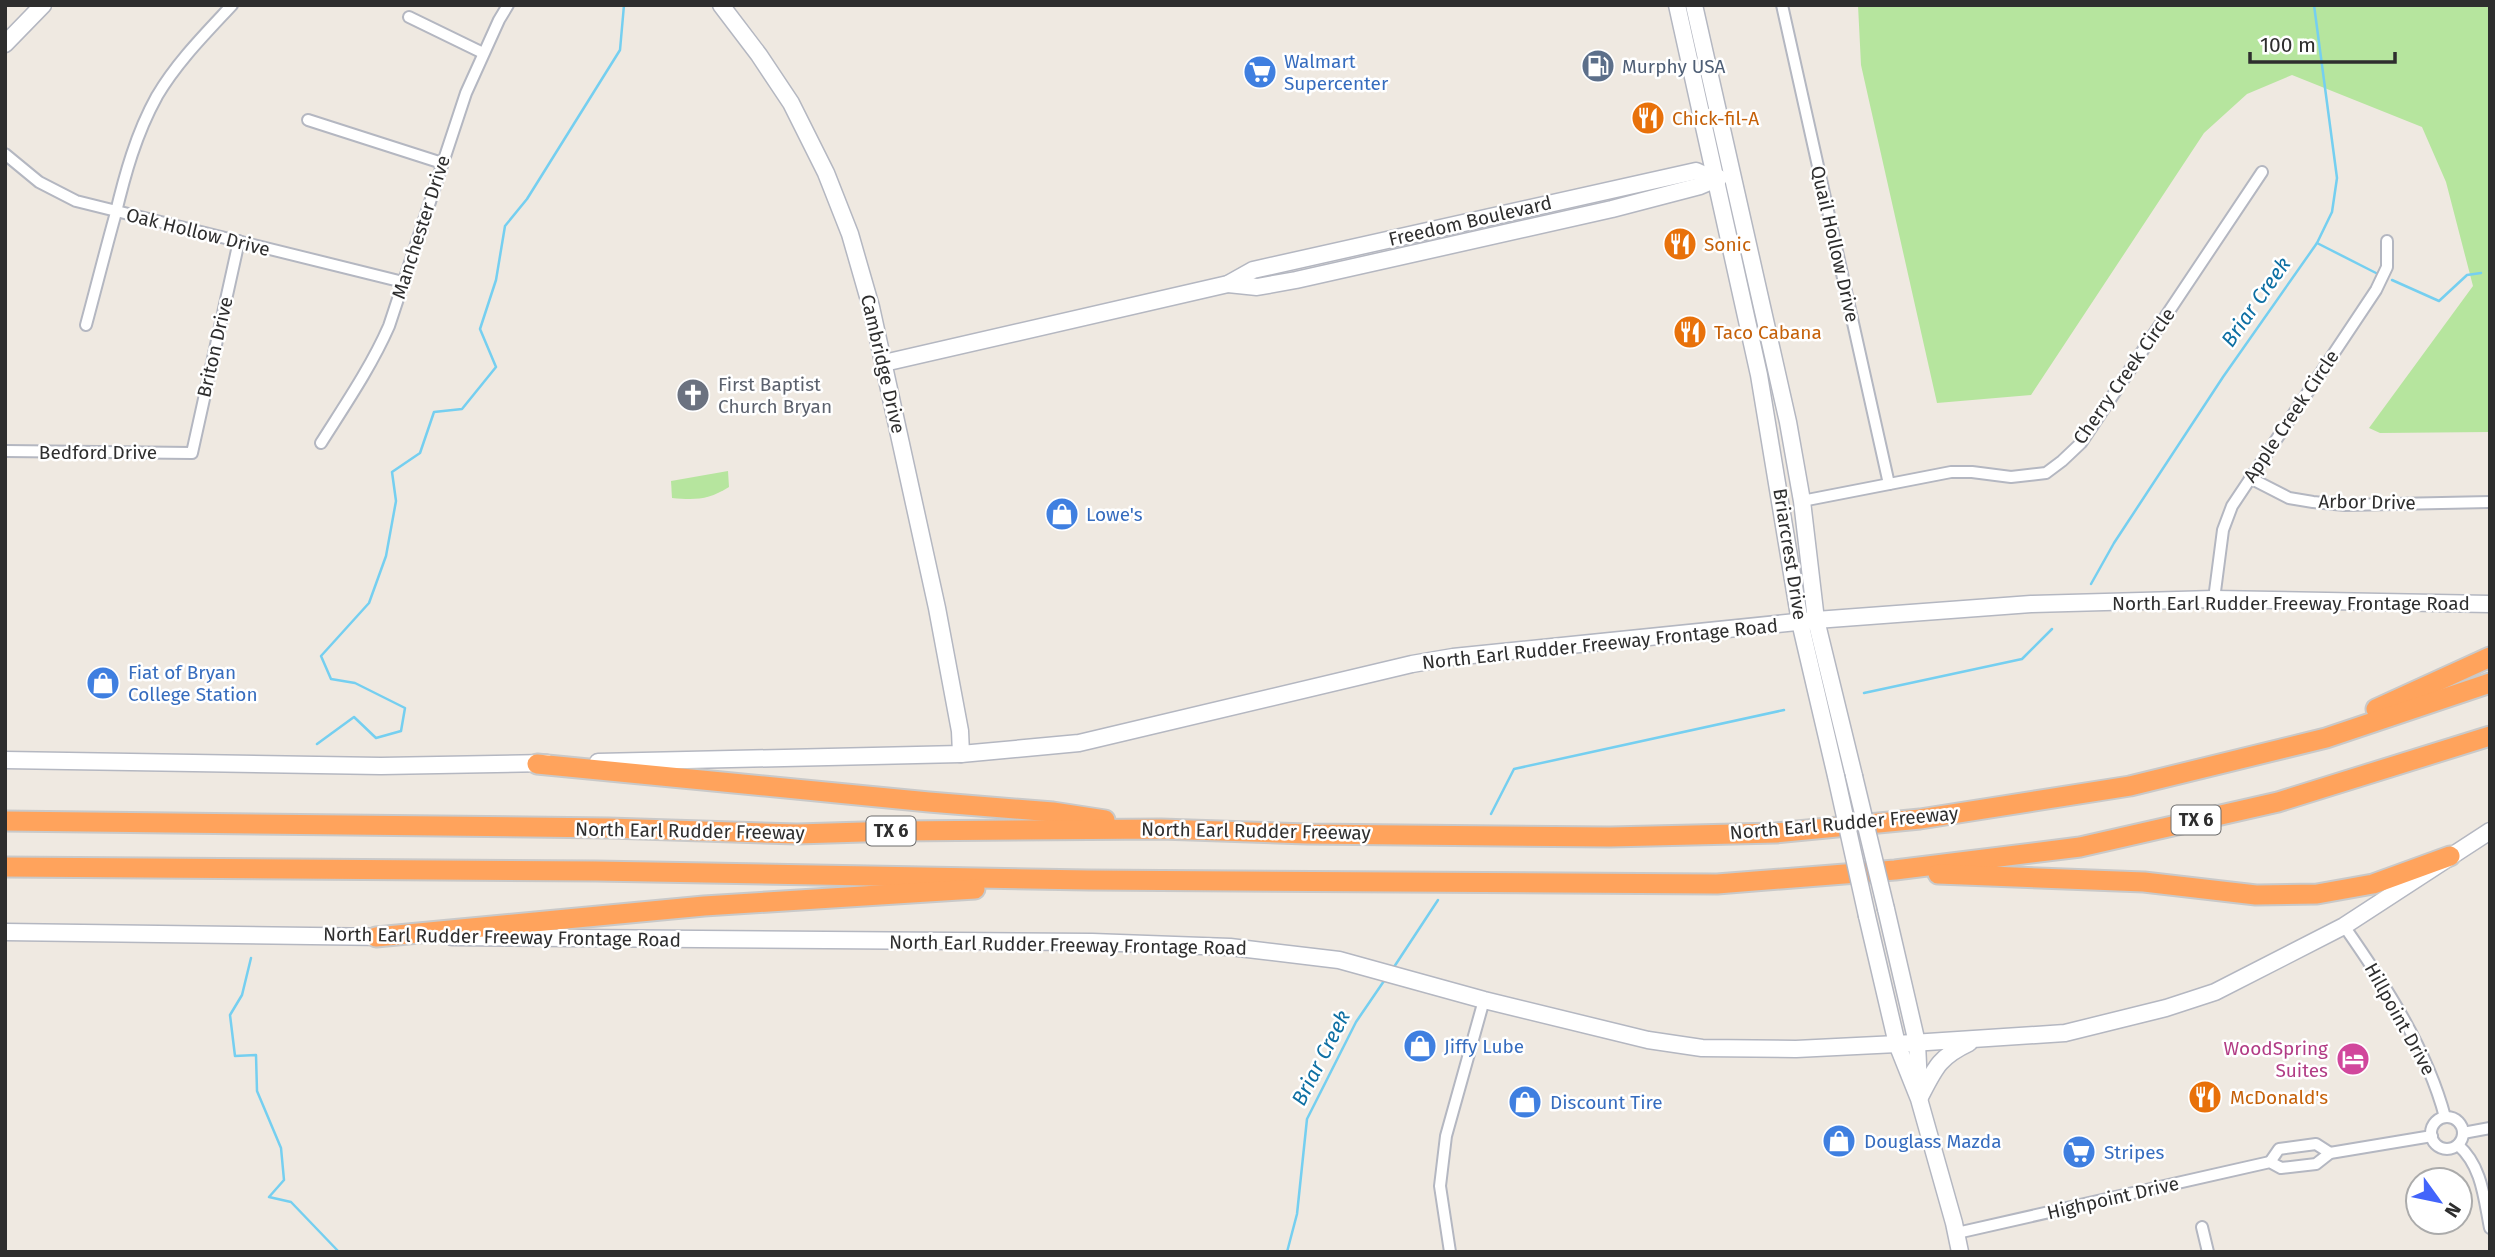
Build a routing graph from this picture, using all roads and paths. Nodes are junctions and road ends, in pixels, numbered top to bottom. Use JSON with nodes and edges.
{"nodes":[{"id":1,"x":43,"y":5,"type":"edge"},
{"id":2,"x":232,"y":5,"type":"edge"},
{"id":3,"x":508,"y":5,"type":"edge"},
{"id":4,"x":721,"y":5,"type":"edge"},
{"id":5,"x":1677,"y":5,"type":"edge"},
{"id":6,"x":1694,"y":5,"type":"edge"},
{"id":7,"x":1782,"y":5,"type":"edge"},
{"id":8,"x":409,"y":17,"type":"dead end"},
{"id":9,"x":5,"y":44,"type":"edge"},
{"id":10,"x":483,"y":53,"type":"junction"},
{"id":11,"x":308,"y":120,"type":"dead end"},
{"id":12,"x":5,"y":154,"type":"edge"},
{"id":13,"x":442,"y":163,"type":"junction"},
{"id":14,"x":2262,"y":172,"type":"dead end"},
{"id":15,"x":1732,"y":174,"type":"junction"},
{"id":16,"x":1714,"y":179,"type":"junction"},
{"id":17,"x":1542,"y":205,"type":"junction"},
{"id":18,"x":116,"y":212,"type":"junction"},
{"id":19,"x":1546,"y":223,"type":"junction"},
{"id":20,"x":1458,"y":224,"type":"junction"},
{"id":21,"x":2388,"y":241,"type":"dead end"},
{"id":22,"x":239,"y":242,"type":"junction"},
{"id":23,"x":1462,"y":242,"type":"junction"},
{"id":24,"x":1360,"y":246,"type":"junction"},
{"id":25,"x":1364,"y":264,"type":"junction"},
{"id":26,"x":403,"y":282,"type":"junction"},
{"id":27,"x":1228,"y":284,"type":"junction"},
{"id":28,"x":86,"y":325,"type":"dead end"},
{"id":29,"x":884,"y":363,"type":"junction"},
{"id":30,"x":321,"y":443,"type":"dead end"},
{"id":31,"x":5,"y":451,"type":"edge"},
{"id":32,"x":192,"y":453,"type":"joint"},
{"id":33,"x":2250,"y":478,"type":"junction"},
{"id":34,"x":1889,"y":484,"type":"junction"},
{"id":35,"x":1802,"y":501,"type":"junction"},
{"id":36,"x":2490,"y":502,"type":"edge"},
{"id":37,"x":2214,"y":599,"type":"junction"},
{"id":38,"x":2490,"y":604,"type":"edge"},
{"id":39,"x":1808,"y":621,"type":"junction"},
{"id":40,"x":2490,"y":657,"type":"edge"},
{"id":41,"x":2490,"y":683,"type":"edge"},
{"id":42,"x":2490,"y":736,"type":"edge"},
{"id":43,"x":961,"y":754,"type":"junction"},
{"id":44,"x":5,"y":760,"type":"edge"},
{"id":45,"x":2234,"y":761,"type":"junction"},
{"id":46,"x":537,"y":764,"type":"junction"},
{"id":47,"x":5,"y":821,"type":"edge"},
{"id":48,"x":1161,"y":829,"type":"junction"},
{"id":49,"x":2490,"y":831,"type":"edge"},
{"id":50,"x":2450,"y":856,"type":"junction"},
{"id":51,"x":5,"y":867,"type":"edge"},
{"id":52,"x":1895,"y":870,"type":"junction"},
{"id":53,"x":1088,"y":880,"type":"junction"},
{"id":54,"x":2344,"y":926,"type":"junction"},
{"id":55,"x":5,"y":932,"type":"edge"},
{"id":56,"x":376,"y":937,"type":"junction"},
{"id":57,"x":1484,"y":1000,"type":"junction"},
{"id":58,"x":1980,"y":1039,"type":"junction"},
{"id":59,"x":1917,"y":1043,"type":"junction"},
{"id":60,"x":1897,"y":1044,"type":"junction"},
{"id":61,"x":1919,"y":1099,"type":"junction"},
{"id":62,"x":2445,"y":1117,"type":"junction"},
{"id":63,"x":2490,"y":1128,"type":"edge"},
{"id":64,"x":2463,"y":1133,"type":"junction"},
{"id":65,"x":2432,"y":1136,"type":"junction"},
{"id":66,"x":2458,"y":1145,"type":"junction"},
{"id":67,"x":2330,"y":1153,"type":"junction"},
{"id":68,"x":2270,"y":1162,"type":"junction"},
{"id":69,"x":2202,"y":1227,"type":"dead end"},
{"id":70,"x":2490,"y":1228,"type":"edge"},
{"id":71,"x":1957,"y":1233,"type":"junction"},
{"id":72,"x":1450,"y":1252,"type":"edge"},
{"id":73,"x":1960,"y":1252,"type":"edge"},
{"id":74,"x":2208,"y":1252,"type":"edge"}],
"edges":[{"from":1,"to":9,"type":"main road"},
{"from":2,"to":18,"type":"street"},
{"from":3,"to":10,"type":"street","name":"Manchester Drive"},
{"from":4,"to":29,"type":"main road","name":"Cambridge Drive"},
{"from":5,"to":16,"type":"main road","name":"Briarcrest Drive"},
{"from":6,"to":15,"type":"main road","name":"Briarcrest Drive"},
{"from":7,"to":34,"type":"street","name":"Quail Hollow Drive"},
{"from":8,"to":10,"type":"street"},
{"from":10,"to":13,"type":"street","name":"Manchester Drive"},
{"from":11,"to":13,"type":"street"},
{"from":12,"to":18,"type":"street","name":"Oak Hollow Drive"},
{"from":13,"to":26,"type":"street","name":"Manchester Drive"},
{"from":14,"to":34,"type":"street","name":"Cherry Creek Circle"},
{"from":15,"to":16,"type":"main road","name":"Freedom Boulevard"},
{"from":15,"to":35,"type":"main road","name":"Briarcrest Drive"},
{"from":16,"to":17,"type":"main road","name":"Freedom Boulevard"},
{"from":16,"to":19,"type":"main road","name":"Freedom Boulevard"},
{"from":16,"to":39,"type":"main road","name":"Briarcrest Drive"},
{"from":17,"to":19,"type":"main road"},
{"from":17,"to":20,"type":"main road","name":"Freedom Boulevard"},
{"from":18,"to":22,"type":"street","name":"Oak Hollow Drive"},
{"from":18,"to":28,"type":"street"},
{"from":19,"to":23,"type":"main road","name":"Freedom Boulevard"},
{"from":20,"to":23,"type":"main road"},
{"from":20,"to":24,"type":"main road","name":"Freedom Boulevard"},
{"from":21,"to":33,"type":"street","name":"Apple Creek Circle"},
{"from":22,"to":26,"type":"street","name":"Oak Hollow Drive"},
{"from":22,"to":32,"type":"street","name":"Briton Drive"},
{"from":23,"to":25,"type":"main road","name":"Freedom Boulevard"},
{"from":24,"to":25,"type":"main road"},
{"from":24,"to":27,"type":"main road","name":"Freedom Boulevard"},
{"from":25,"to":27,"type":"main road","name":"Freedom Boulevard"},
{"from":26,"to":30,"type":"street","name":"Manchester Drive"},
{"from":27,"to":29,"type":"main road","name":"Freedom Boulevard"},
{"from":29,"to":43,"type":"main road","name":"Cambridge Drive"},
{"from":31,"to":32,"type":"street","name":"Bedford Drive"},
{"from":33,"to":36,"type":"street","name":"Arbor Drive"},
{"from":33,"to":37,"type":"street","name":"Apple Creek Circle"},
{"from":34,"to":35,"type":"street","name":"Cherry Creek Circle"},
{"from":35,"to":39,"type":"main road","name":"Briarcrest Drive"},
{"from":37,"to":38,"type":"main road","name":"North Earl Rudder Freeway Frontage Road"},
{"from":37,"to":39,"type":"main road","name":"North Earl Rudder Freeway Frontage Road"},
{"from":39,"to":43,"type":"main road","name":"North Earl Rudder Freeway Frontage Road"},
{"from":39,"to":59,"type":"main road","name":"Briarcrest Drive","bridge":true},
{"from":39,"to":60,"type":"main road","name":"Briarcrest Drive","bridge":true},
{"from":40,"to":45,"type":"highway"},
{"from":41,"to":45,"type":"highway","name":"North Earl Rudder Freeway","number":"TX 6"},
{"from":42,"to":52,"type":"highway","number":"TX 6"},
{"from":43,"to":46,"type":"main road","name":"North Earl Rudder Freeway Frontage Road"},
{"from":44,"to":46,"type":"main road","name":"North Earl Rudder Freeway Frontage Road"},
{"from":45,"to":48,"type":"highway","name":"North Earl Rudder Freeway","number":"TX 6"},
{"from":46,"to":48,"type":"highway"},
{"from":47,"to":48,"type":"highway","name":"North Earl Rudder Freeway","number":"TX 6"},
{"from":49,"to":50,"type":"main road","name":"North Earl Rudder Freeway Frontage Road"},
{"from":50,"to":52,"type":"highway"},
{"from":50,"to":54,"type":"main road","name":"North Earl Rudder Freeway Frontage Road"},
{"from":51,"to":53,"type":"highway","number":"TX 6"},
{"from":52,"to":53,"type":"highway","number":"TX 6"},
{"from":53,"to":56,"type":"highway"},
{"from":54,"to":58,"type":"main road","name":"North Earl Rudder Freeway Frontage Road"},
{"from":54,"to":62,"type":"street","name":"Hillpoint Drive"},
{"from":55,"to":56,"type":"main road","name":"North Earl Rudder Freeway Frontage Road"},
{"from":56,"to":57,"type":"main road","name":"North Earl Rudder Freeway Frontage Road"},
{"from":57,"to":60,"type":"main road","name":"North Earl Rudder Freeway Frontage Road"},
{"from":57,"to":72,"type":"street"},
{"from":58,"to":59,"type":"main road","name":"North Earl Rudder Freeway Frontage Road"},
{"from":58,"to":61,"type":"main road"},
{"from":59,"to":60,"type":"main road","name":"North Earl Rudder Freeway Frontage Road"},
{"from":59,"to":61,"type":"main road","name":"Briarcrest Drive"},
{"from":60,"to":61,"type":"main road","name":"Briarcrest Drive"},
{"from":61,"to":71,"type":"main road","name":"Briarcrest Drive"},
{"from":62,"to":64,"type":"street"},
{"from":62,"to":65,"type":"street"},
{"from":63,"to":64,"type":"street"},
{"from":64,"to":66,"type":"street"},
{"from":65,"to":66,"type":"street"},
{"from":65,"to":67,"type":"street","name":"Highpoint Drive"},
{"from":66,"to":70,"type":"street"},
{"from":67,"to":68,"type":"street","name":"Highpoint Drive"},
{"from":67,"to":68,"type":"street","name":"Highpoint Drive"},
{"from":68,"to":71,"type":"street","name":"Highpoint Drive"},
{"from":69,"to":74,"type":"street"},
{"from":71,"to":73,"type":"main road","name":"Briarcrest Drive"}]}
